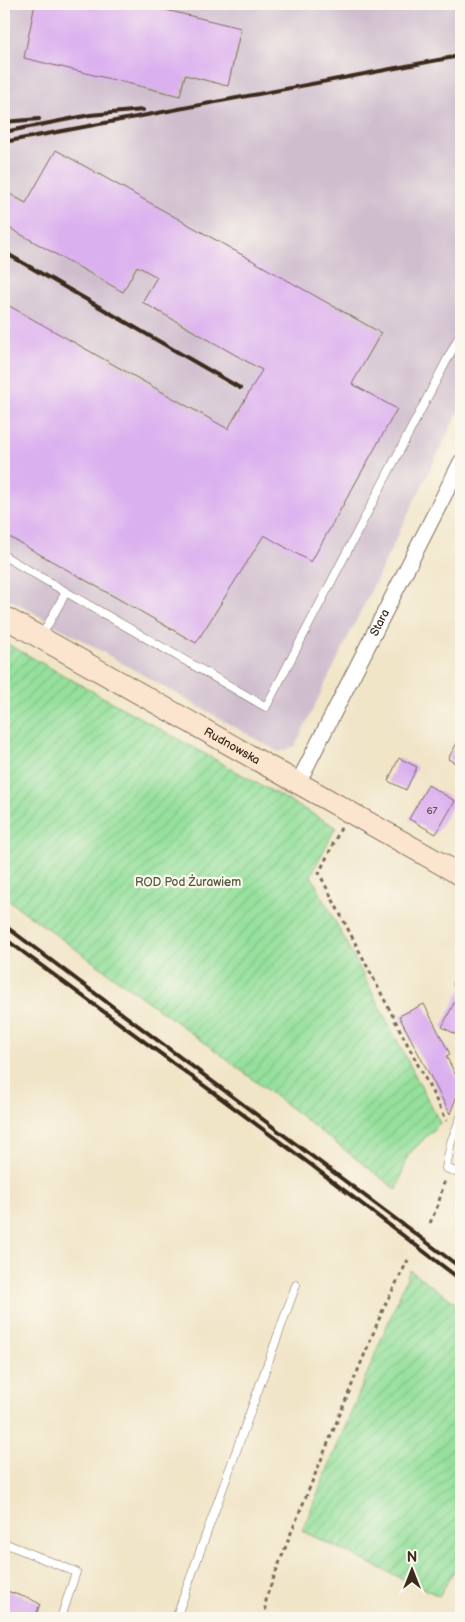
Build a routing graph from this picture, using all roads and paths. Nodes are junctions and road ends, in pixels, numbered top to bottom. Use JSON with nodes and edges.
{"nodes":[{"id":1,"x":461,"y":333,"type":"edge"},
{"id":2,"x":461,"y":462,"type":"edge"},
{"id":3,"x":4,"y":556,"type":"edge"},
{"id":4,"x":66,"y":592,"type":"junction"},
{"id":5,"x":4,"y":617,"type":"edge"},
{"id":6,"x":41,"y":637,"type":"junction"},
{"id":7,"x":298,"y":783,"type":"junction"},
{"id":8,"x":350,"y":812,"type":"junction"},
{"id":9,"x":461,"y":875,"type":"edge"},
{"id":10,"x":461,"y":976,"type":"edge"},
{"id":11,"x":457,"y":984,"type":"dead end"},
{"id":12,"x":461,"y":1116,"type":"edge"},
{"id":13,"x":454,"y":1135,"type":"junction"},
{"id":14,"x":446,"y":1168,"type":"junction"},
{"id":15,"x":461,"y":1174,"type":"edge"},
{"id":16,"x":430,"y":1223,"type":"dead end"},
{"id":17,"x":408,"y":1260,"type":"dead end"},
{"id":18,"x":296,"y":1285,"type":"dead end"},
{"id":19,"x":4,"y":1543,"type":"edge"},
{"id":20,"x":61,"y":1618,"type":"edge"},
{"id":21,"x":176,"y":1618,"type":"edge"},
{"id":22,"x":268,"y":1618,"type":"edge"}],
"edges":[{"from":1,"to":4,"type":"lane"},
{"from":2,"to":7,"type":"street","name":"Stara"},
{"from":3,"to":4,"type":"lane"},
{"from":4,"to":6,"type":"lane"},
{"from":5,"to":6,"type":"main road","name":"Rudnowska"},
{"from":6,"to":7,"type":"main road","name":"Rudnowska"},
{"from":7,"to":8,"type":"main road","name":"Rudnowska"},
{"from":8,"to":9,"type":"main road","name":"Rudnowska"},
{"from":8,"to":13,"type":"path"},
{"from":10,"to":11,"type":"lane"},
{"from":12,"to":13,"type":"lane"},
{"from":13,"to":14,"type":"lane"},
{"from":14,"to":15,"type":"lane"},
{"from":14,"to":16,"type":"path"},
{"from":17,"to":22,"type":"path"},
{"from":18,"to":21,"type":"lane"},
{"from":19,"to":20,"type":"lane"}]}
